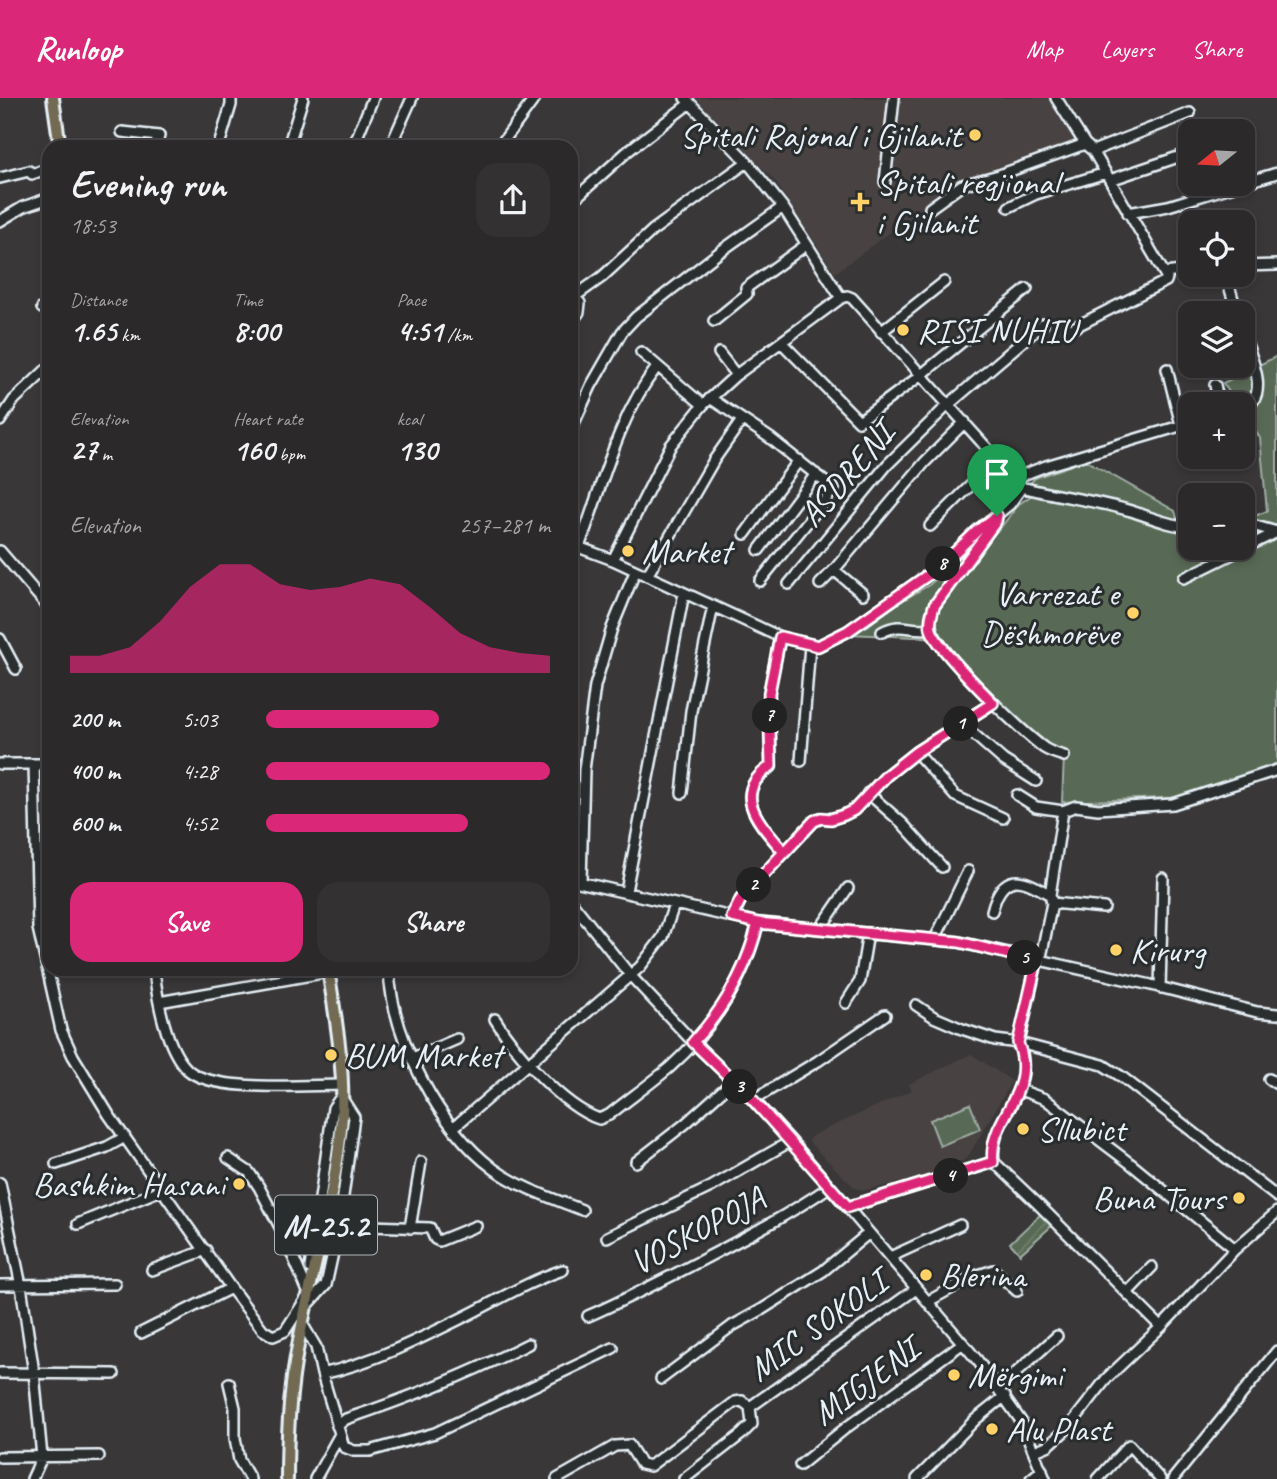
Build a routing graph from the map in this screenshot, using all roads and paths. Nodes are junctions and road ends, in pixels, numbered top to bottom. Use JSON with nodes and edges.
{"nodes":[{"id":1,"x":53,"y":98,"type":"edge"},
{"id":2,"x":231,"y":98,"type":"edge"},
{"id":3,"x":303,"y":98,"type":"edge"},
{"id":4,"x":373,"y":98,"type":"edge"},
{"id":5,"x":412,"y":98,"type":"edge"},
{"id":6,"x":536,"y":98,"type":"edge"},
{"id":7,"x":894,"y":98,"type":"edge"},
{"id":8,"x":1059,"y":99,"type":"edge"},
{"id":9,"x":687,"y":100,"type":"edge"},
{"id":10,"x":1190,"y":113,"type":"dead end"},
{"id":11,"x":122,"y":132,"type":"dead end"},
{"id":12,"x":59,"y":140,"type":"edge"},
{"id":13,"x":158,"y":140,"type":"edge"},
{"id":14,"x":221,"y":140,"type":"edge"},
{"id":15,"x":290,"y":140,"type":"edge"},
{"id":16,"x":356,"y":140,"type":"edge"},
{"id":17,"x":393,"y":140,"type":"edge"},
{"id":18,"x":504,"y":140,"type":"edge"},
{"id":19,"x":1085,"y":144,"type":"junction"},
{"id":20,"x":1093,"y":151,"type":"junction"},
{"id":21,"x":1178,"y":156,"type":"edge"},
{"id":22,"x":747,"y":162,"type":"junction"},
{"id":23,"x":42,"y":170,"type":"edge"},
{"id":24,"x":1277,"y":173,"type":"edge"},
{"id":25,"x":1108,"y":176,"type":"junction"},
{"id":26,"x":0,"y":178,"type":"edge"},
{"id":27,"x":885,"y":182,"type":"dead end"},
{"id":28,"x":578,"y":196,"type":"edge"},
{"id":29,"x":42,"y":200,"type":"edge"},
{"id":30,"x":783,"y":207,"type":"junction"},
{"id":31,"x":1009,"y":207,"type":"dead end"},
{"id":32,"x":930,"y":208,"type":"dead end"},
{"id":33,"x":1128,"y":213,"type":"junction"},
{"id":34,"x":0,"y":221,"type":"edge"},
{"id":35,"x":806,"y":245,"type":"junction"},
{"id":36,"x":1277,"y":265,"type":"edge"},
{"id":37,"x":1255,"y":266,"type":"edge"},
{"id":38,"x":1178,"y":271,"type":"edge"},
{"id":39,"x":1165,"y":273,"type":"junction"},
{"id":40,"x":944,"y":282,"type":"dead end"},
{"id":41,"x":1027,"y":289,"type":"dead end"},
{"id":42,"x":578,"y":291,"type":"edge"},
{"id":43,"x":841,"y":298,"type":"junction"},
{"id":44,"x":714,"y":321,"type":"dead end"},
{"id":45,"x":1044,"y":324,"type":"dead end"},
{"id":46,"x":1071,"y":328,"type":"dead end"},
{"id":47,"x":881,"y":332,"type":"junction"},
{"id":48,"x":781,"y":342,"type":"junction"},
{"id":49,"x":641,"y":352,"type":"dead end"},
{"id":50,"x":719,"y":353,"type":"dead end"},
{"id":51,"x":657,"y":367,"type":"junction"},
{"id":52,"x":1167,"y":369,"type":"dead end"},
{"id":53,"x":1255,"y":373,"type":"edge"},
{"id":54,"x":42,"y":374,"type":"edge"},
{"id":55,"x":736,"y":375,"type":"junction"},
{"id":56,"x":920,"y":376,"type":"junction"},
{"id":57,"x":1215,"y":385,"type":"dead end"},
{"id":58,"x":1216,"y":392,"type":"edge"},
{"id":59,"x":1255,"y":399,"type":"edge"},
{"id":60,"x":707,"y":401,"type":"junction"},
{"id":61,"x":1178,"y":401,"type":"edge"},
{"id":62,"x":948,"y":405,"type":"junction"},
{"id":63,"x":578,"y":414,"type":"edge"},
{"id":64,"x":742,"y":420,"type":"junction"},
{"id":65,"x":0,"y":421,"type":"edge"},
{"id":66,"x":965,"y":422,"type":"junction"},
{"id":67,"x":1178,"y":426,"type":"edge"},
{"id":68,"x":998,"y":458,"type":"junction"},
{"id":69,"x":799,"y":460,"type":"junction"},
{"id":70,"x":817,"y":474,"type":"junction"},
{"id":71,"x":1015,"y":478,"type":"junction"},
{"id":72,"x":1022,"y":487,"type":"junction"},
{"id":73,"x":997,"y":516,"type":"junction"},
{"id":74,"x":1178,"y":524,"type":"edge"},
{"id":75,"x":930,"y":526,"type":"dead end"},
{"id":76,"x":1255,"y":526,"type":"edge"},
{"id":77,"x":1277,"y":532,"type":"edge"},
{"id":78,"x":745,"y":534,"type":"dead end"},
{"id":79,"x":578,"y":539,"type":"edge"},
{"id":80,"x":578,"y":547,"type":"edge"},
{"id":81,"x":759,"y":550,"type":"dead end"},
{"id":82,"x":0,"y":551,"type":"edge"},
{"id":83,"x":613,"y":560,"type":"junction"},
{"id":84,"x":834,"y":570,"type":"junction"},
{"id":85,"x":635,"y":572,"type":"junction"},
{"id":86,"x":647,"y":576,"type":"junction"},
{"id":87,"x":1184,"y":578,"type":"dead end"},
{"id":88,"x":760,"y":581,"type":"dead end"},
{"id":89,"x":789,"y":584,"type":"dead end"},
{"id":90,"x":820,"y":584,"type":"dead end"},
{"id":91,"x":684,"y":593,"type":"junction"},
{"id":92,"x":863,"y":594,"type":"dead end"},
{"id":93,"x":42,"y":600,"type":"edge"},
{"id":94,"x":713,"y":606,"type":"junction"},
{"id":95,"x":931,"y":628,"type":"junction"},
{"id":96,"x":882,"y":632,"type":"dead end"},
{"id":97,"x":780,"y":637,"type":"junction"},
{"id":98,"x":0,"y":639,"type":"edge"},
{"id":99,"x":810,"y":645,"type":"junction"},
{"id":100,"x":16,"y":669,"type":"dead end"},
{"id":101,"x":993,"y":703,"type":"junction"},
{"id":102,"x":962,"y":724,"type":"junction"},
{"id":103,"x":916,"y":752,"type":"junction"},
{"id":104,"x":1064,"y":756,"type":"dead end"},
{"id":105,"x":801,"y":761,"type":"dead end"},
{"id":106,"x":0,"y":764,"type":"edge"},
{"id":107,"x":34,"y":764,"type":"junction"},
{"id":108,"x":42,"y":764,"type":"edge"},
{"id":109,"x":1277,"y":769,"type":"edge"},
{"id":110,"x":1036,"y":781,"type":"dead end"},
{"id":111,"x":682,"y":793,"type":"dead end"},
{"id":112,"x":869,"y":793,"type":"junction"},
{"id":113,"x":1017,"y":794,"type":"dead end"},
{"id":114,"x":1063,"y":811,"type":"junction"},
{"id":115,"x":1003,"y":818,"type":"dead end"},
{"id":116,"x":578,"y":852,"type":"edge"},
{"id":117,"x":784,"y":852,"type":"junction"},
{"id":118,"x":942,"y":867,"type":"dead end"},
{"id":119,"x":968,"y":871,"type":"dead end"},
{"id":120,"x":1163,"y":878,"type":"dead end"},
{"id":121,"x":578,"y":880,"type":"edge"},
{"id":122,"x":848,"y":888,"type":"dead end"},
{"id":123,"x":626,"y":891,"type":"junction"},
{"id":124,"x":1051,"y":899,"type":"junction"},
{"id":125,"x":674,"y":905,"type":"junction"},
{"id":126,"x":1104,"y":908,"type":"dead end"},
{"id":127,"x":992,"y":911,"type":"dead end"},
{"id":128,"x":578,"y":912,"type":"edge"},
{"id":129,"x":732,"y":917,"type":"junction"},
{"id":130,"x":758,"y":923,"type":"junction"},
{"id":131,"x":820,"y":929,"type":"junction"},
{"id":132,"x":868,"y":933,"type":"junction"},
{"id":133,"x":935,"y":939,"type":"junction"},
{"id":134,"x":42,"y":950,"type":"edge"},
{"id":135,"x":1039,"y":961,"type":"junction"},
{"id":136,"x":631,"y":975,"type":"junction"},
{"id":137,"x":47,"y":976,"type":"edge"},
{"id":138,"x":155,"y":976,"type":"edge"},
{"id":139,"x":301,"y":976,"type":"edge"},
{"id":140,"x":329,"y":976,"type":"edge"},
{"id":141,"x":389,"y":976,"type":"edge"},
{"id":142,"x":1160,"y":988,"type":"junction"},
{"id":143,"x":159,"y":1002,"type":"junction"},
{"id":144,"x":846,"y":1003,"type":"dead end"},
{"id":145,"x":916,"y":1005,"type":"dead end"},
{"id":146,"x":1277,"y":1014,"type":"edge"},
{"id":147,"x":885,"y":1015,"type":"dead end"},
{"id":148,"x":495,"y":1019,"type":"dead end"},
{"id":149,"x":457,"y":1039,"type":"dead end"},
{"id":150,"x":693,"y":1042,"type":"junction"},
{"id":151,"x":1018,"y":1043,"type":"junction"},
{"id":152,"x":413,"y":1058,"type":"junction"},
{"id":153,"x":530,"y":1063,"type":"junction"},
{"id":154,"x":733,"y":1081,"type":"junction"},
{"id":155,"x":1020,"y":1090,"type":"junction"},
{"id":156,"x":341,"y":1091,"type":"junction"},
{"id":157,"x":753,"y":1100,"type":"junction"},
{"id":158,"x":453,"y":1128,"type":"junction"},
{"id":159,"x":125,"y":1137,"type":"junction"},
{"id":160,"x":791,"y":1142,"type":"junction"},
{"id":161,"x":228,"y":1158,"type":"dead end"},
{"id":162,"x":421,"y":1162,"type":"dead end"},
{"id":163,"x":636,"y":1162,"type":"dead end"},
{"id":164,"x":993,"y":1162,"type":"junction"},
{"id":165,"x":56,"y":1164,"type":"dead end"},
{"id":166,"x":0,"y":1183,"type":"edge"},
{"id":167,"x":829,"y":1186,"type":"junction"},
{"id":168,"x":163,"y":1189,"type":"junction"},
{"id":169,"x":1277,"y":1197,"type":"edge"},
{"id":170,"x":2,"y":1199,"type":"edge"},
{"id":171,"x":848,"y":1207,"type":"junction"},
{"id":172,"x":582,"y":1210,"type":"dead end"},
{"id":173,"x":1277,"y":1212,"type":"edge"},
{"id":174,"x":78,"y":1224,"type":"dead end"},
{"id":175,"x":339,"y":1225,"type":"junction"},
{"id":176,"x":960,"y":1225,"type":"dead end"},
{"id":177,"x":476,"y":1226,"type":"dead end"},
{"id":178,"x":410,"y":1227,"type":"junction"},
{"id":179,"x":869,"y":1233,"type":"junction"},
{"id":180,"x":607,"y":1237,"type":"dead end"},
{"id":181,"x":1235,"y":1249,"type":"junction"},
{"id":182,"x":206,"y":1251,"type":"junction"},
{"id":183,"x":890,"y":1257,"type":"junction"},
{"id":184,"x":1153,"y":1267,"type":"dead end"},
{"id":185,"x":152,"y":1270,"type":"dead end"},
{"id":186,"x":564,"y":1270,"type":"dead end"},
{"id":187,"x":115,"y":1284,"type":"dead end"},
{"id":188,"x":0,"y":1286,"type":"edge"},
{"id":189,"x":21,"y":1286,"type":"junction"},
{"id":190,"x":231,"y":1288,"type":"junction"},
{"id":191,"x":916,"y":1289,"type":"junction"},
{"id":192,"x":310,"y":1291,"type":"junction"},
{"id":193,"x":1017,"y":1291,"type":"dead end"},
{"id":194,"x":1127,"y":1293,"type":"junction"},
{"id":195,"x":927,"y":1302,"type":"junction"},
{"id":196,"x":307,"y":1306,"type":"junction"},
{"id":197,"x":588,"y":1316,"type":"dead end"},
{"id":198,"x":303,"y":1325,"type":"junction"},
{"id":199,"x":1161,"y":1327,"type":"junction"},
{"id":200,"x":141,"y":1333,"type":"dead end"},
{"id":201,"x":1057,"y":1336,"type":"dead end"},
{"id":202,"x":963,"y":1343,"type":"junction"},
{"id":203,"x":528,"y":1344,"type":"dead end"},
{"id":204,"x":613,"y":1348,"type":"dead end"},
{"id":205,"x":1277,"y":1351,"type":"edge"},
{"id":206,"x":0,"y":1373,"type":"edge"},
{"id":207,"x":34,"y":1373,"type":"junction"},
{"id":208,"x":114,"y":1374,"type":"dead end"},
{"id":209,"x":322,"y":1374,"type":"junction"},
{"id":210,"x":661,"y":1379,"type":"dead end"},
{"id":211,"x":229,"y":1383,"type":"dead end"},
{"id":212,"x":1002,"y":1392,"type":"junction"},
{"id":213,"x":750,"y":1407,"type":"junction"},
{"id":214,"x":338,"y":1431,"type":"junction"},
{"id":215,"x":1035,"y":1451,"type":"junction"},
{"id":216,"x":99,"y":1456,"type":"dead end"},
{"id":217,"x":0,"y":1457,"type":"edge"},
{"id":218,"x":42,"y":1457,"type":"junction"},
{"id":219,"x":800,"y":1465,"type":"dead end"},
{"id":220,"x":1043,"y":1475,"type":"edge"},
{"id":221,"x":32,"y":1479,"type":"edge"},
{"id":222,"x":250,"y":1479,"type":"edge"},
{"id":223,"x":287,"y":1479,"type":"edge"},
{"id":224,"x":314,"y":1479,"type":"edge"},
{"id":225,"x":557,"y":1479,"type":"edge"},
{"id":226,"x":684,"y":1479,"type":"edge"},
{"id":227,"x":917,"y":1479,"type":"edge"},
{"id":228,"x":1031,"y":1479,"type":"edge"},
{"id":229,"x":1098,"y":1479,"type":"edge"},
{"id":230,"x":1160,"y":1479,"type":"edge"},
{"id":231,"x":1173,"y":1479,"type":"edge"}],
"edges":[{"from":1,"to":12,"type":"main road"},
{"from":2,"to":14,"type":"street"},
{"from":3,"to":15,"type":"street"},
{"from":4,"to":16,"type":"street"},
{"from":5,"to":17,"type":"street"},
{"from":6,"to":18,"type":"street"},
{"from":7,"to":27,"type":"street"},
{"from":8,"to":19,"type":"street"},
{"from":9,"to":22,"type":"street"},
{"from":9,"to":28,"type":"street"},
{"from":10,"to":20,"type":"street"},
{"from":11,"to":13,"type":"street"},
{"from":19,"to":20,"type":"street"},
{"from":19,"to":32,"type":"street"},
{"from":20,"to":25,"type":"street"},
{"from":21,"to":25,"type":"street"},
{"from":22,"to":30,"type":"street"},
{"from":22,"to":42,"type":"street"},
{"from":23,"to":26,"type":"street"},
{"from":24,"to":33,"type":"street"},
{"from":25,"to":31,"type":"street"},
{"from":25,"to":33,"type":"street"},
{"from":29,"to":34,"type":"street"},
{"from":30,"to":35,"type":"street"},
{"from":30,"to":63,"type":"street"},
{"from":33,"to":39,"type":"street"},
{"from":35,"to":43,"type":"street"},
{"from":35,"to":44,"type":"street"},
{"from":36,"to":37,"type":"street"},
{"from":38,"to":39,"type":"street"},
{"from":39,"to":46,"type":"street"},
{"from":40,"to":47,"type":"street"},
{"from":41,"to":56,"type":"street"},
{"from":43,"to":47,"type":"street"},
{"from":43,"to":48,"type":"street"},
{"from":45,"to":62,"type":"street","name":"ASDRENI"},
{"from":47,"to":56,"type":"street"},
{"from":48,"to":55,"type":"street"},
{"from":48,"to":56,"type":"street"},
{"from":49,"to":51,"type":"street"},
{"from":50,"to":55,"type":"street"},
{"from":51,"to":60,"type":"street"},
{"from":51,"to":79,"type":"street"},
{"from":52,"to":61,"type":"street"},
{"from":53,"to":59,"type":"street"},
{"from":54,"to":65,"type":"street"},
{"from":55,"to":60,"type":"street"},
{"from":56,"to":62,"type":"street"},
{"from":57,"to":58,"type":"street"},
{"from":60,"to":64,"type":"street"},
{"from":60,"to":83,"type":"street"},
{"from":62,"to":66,"type":"street"},
{"from":62,"to":89,"type":"street","name":"ASDRENI"},
{"from":64,"to":69,"type":"street"},
{"from":64,"to":86,"type":"street"},
{"from":66,"to":68,"type":"street"},
{"from":66,"to":84,"type":"street"},
{"from":67,"to":71,"type":"street"},
{"from":68,"to":71,"type":"street"},
{"from":68,"to":75,"type":"street"},
{"from":69,"to":70,"type":"street"},
{"from":69,"to":78,"type":"street"},
{"from":70,"to":81,"type":"street"},
{"from":70,"to":88,"type":"street"},
{"from":71,"to":72,"type":"street"},
{"from":72,"to":73,"type":"street"},
{"from":72,"to":74,"type":"street"},
{"from":73,"to":95,"type":"street"},
{"from":73,"to":99,"type":"street"},
{"from":76,"to":77,"type":"street"},
{"from":77,"to":87,"type":"street"},
{"from":80,"to":83,"type":"street"},
{"from":82,"to":93,"type":"street"},
{"from":83,"to":85,"type":"street"},
{"from":84,"to":90,"type":"street"},
{"from":84,"to":92,"type":"street"},
{"from":85,"to":86,"type":"street"},
{"from":85,"to":116,"type":"street"},
{"from":86,"to":91,"type":"street"},
{"from":91,"to":94,"type":"street"},
{"from":91,"to":123,"type":"street"},
{"from":94,"to":97,"type":"street"},
{"from":94,"to":111,"type":"street"},
{"from":95,"to":96,"type":"street"},
{"from":95,"to":101,"type":"street"},
{"from":97,"to":99,"type":"street"},
{"from":97,"to":117,"type":"street"},
{"from":98,"to":100,"type":"street"},
{"from":99,"to":105,"type":"street"},
{"from":101,"to":102,"type":"street"},
{"from":101,"to":104,"type":"street"},
{"from":102,"to":103,"type":"street"},
{"from":102,"to":110,"type":"street"},
{"from":103,"to":112,"type":"street"},
{"from":103,"to":115,"type":"street"},
{"from":106,"to":107,"type":"street"},
{"from":107,"to":108,"type":"street"},
{"from":107,"to":134,"type":"street"},
{"from":109,"to":114,"type":"street"},
{"from":112,"to":117,"type":"street"},
{"from":112,"to":118,"type":"street"},
{"from":113,"to":114,"type":"street"},
{"from":114,"to":124,"type":"street"},
{"from":117,"to":129,"type":"street"},
{"from":119,"to":133,"type":"street"},
{"from":120,"to":142,"type":"street"},
{"from":121,"to":123,"type":"street"},
{"from":122,"to":131,"type":"street"},
{"from":123,"to":125,"type":"street"},
{"from":124,"to":126,"type":"street"},
{"from":124,"to":127,"type":"street"},
{"from":124,"to":135,"type":"street"},
{"from":125,"to":129,"type":"street"},
{"from":125,"to":136,"type":"street"},
{"from":128,"to":136,"type":"street"},
{"from":129,"to":130,"type":"street"},
{"from":130,"to":131,"type":"street"},
{"from":130,"to":150,"type":"street"},
{"from":131,"to":132,"type":"street"},
{"from":132,"to":133,"type":"street"},
{"from":132,"to":144,"type":"street"},
{"from":133,"to":135,"type":"street"},
{"from":135,"to":142,"type":"street"},
{"from":135,"to":151,"type":"street"},
{"from":136,"to":150,"type":"street"},
{"from":136,"to":153,"type":"street"},
{"from":137,"to":159,"type":"street"},
{"from":138,"to":143,"type":"street"},
{"from":139,"to":143,"type":"street"},
{"from":140,"to":156,"type":"main road","number":"M-25.2"},
{"from":141,"to":152,"type":"street"},
{"from":142,"to":146,"type":"street"},
{"from":143,"to":156,"type":"street"},
{"from":145,"to":151,"type":"street"},
{"from":147,"to":157,"type":"street"},
{"from":148,"to":153,"type":"street"},
{"from":149,"to":152,"type":"street"},
{"from":150,"to":153,"type":"street"},
{"from":150,"to":154,"type":"street"},
{"from":151,"to":155,"type":"street"},
{"from":151,"to":169,"type":"street"},
{"from":152,"to":158,"type":"street"},
{"from":153,"to":158,"type":"street"},
{"from":154,"to":157,"type":"street"},
{"from":154,"to":163,"type":"street"},
{"from":155,"to":164,"type":"street"},
{"from":155,"to":181,"type":"street"},
{"from":156,"to":175,"type":"street"},
{"from":156,"to":192,"type":"main road","number":"M-25.2"},
{"from":157,"to":160,"type":"street"},
{"from":158,"to":172,"type":"street"},
{"from":159,"to":165,"type":"street"},
{"from":159,"to":168,"type":"street"},
{"from":160,"to":167,"type":"street"},
{"from":160,"to":180,"type":"street"},
{"from":161,"to":192,"type":"street"},
{"from":162,"to":178,"type":"street"},
{"from":164,"to":171,"type":"street"},
{"from":164,"to":194,"type":"street"},
{"from":166,"to":170,"type":"street"},
{"from":167,"to":171,"type":"street"},
{"from":167,"to":197,"type":"street","name":"VOSKOPOJA"},
{"from":168,"to":174,"type":"street"},
{"from":168,"to":182,"type":"street"},
{"from":170,"to":189,"type":"street"},
{"from":171,"to":179,"type":"street"},
{"from":173,"to":181,"type":"street"},
{"from":175,"to":178,"type":"street"},
{"from":175,"to":196,"type":"street"},
{"from":176,"to":183,"type":"street"},
{"from":177,"to":178,"type":"street"},
{"from":179,"to":183,"type":"street"},
{"from":179,"to":210,"type":"street"},
{"from":181,"to":199,"type":"street"},
{"from":182,"to":185,"type":"street"},
{"from":182,"to":190,"type":"street"},
{"from":183,"to":191,"type":"street"},
{"from":184,"to":194,"type":"street"},
{"from":186,"to":209,"type":"street"},
{"from":187,"to":189,"type":"street"},
{"from":188,"to":189,"type":"street"},
{"from":189,"to":207,"type":"street"},
{"from":190,"to":192,"type":"street"},
{"from":190,"to":200,"type":"street"},
{"from":191,"to":195,"type":"street"},
{"from":191,"to":213,"type":"street","name":"MIC SOKOLI"},
{"from":192,"to":196,"type":"main road","number":"M-25.2"},
{"from":193,"to":195,"type":"street"},
{"from":194,"to":199,"type":"street"},
{"from":195,"to":202,"type":"street"},
{"from":196,"to":198,"type":"main road","number":"M-25.2"},
{"from":198,"to":209,"type":"street"},
{"from":198,"to":223,"type":"main road","number":"M-25.2"},
{"from":199,"to":215,"type":"street"},
{"from":201,"to":212,"type":"street"},
{"from":202,"to":212,"type":"street"},
{"from":202,"to":219,"type":"street","name":"MIGJENI"},
{"from":203,"to":214,"type":"street"},
{"from":204,"to":214,"type":"street"},
{"from":205,"to":231,"type":"street"},
{"from":206,"to":207,"type":"street"},
{"from":207,"to":208,"type":"street"},
{"from":207,"to":218,"type":"street"},
{"from":209,"to":214,"type":"street"},
{"from":211,"to":222,"type":"street"},
{"from":212,"to":215,"type":"street"},
{"from":212,"to":227,"type":"street"},
{"from":213,"to":225,"type":"street","name":"MIC SOKOLI"},
{"from":213,"to":226,"type":"street","name":"MIC SOKOLI"},
{"from":214,"to":224,"type":"street"},
{"from":215,"to":220,"type":"street"},
{"from":216,"to":218,"type":"street"},
{"from":217,"to":218,"type":"street"},
{"from":218,"to":221,"type":"street"},
{"from":220,"to":228,"type":"street"},
{"from":229,"to":230,"type":"street"}]}
